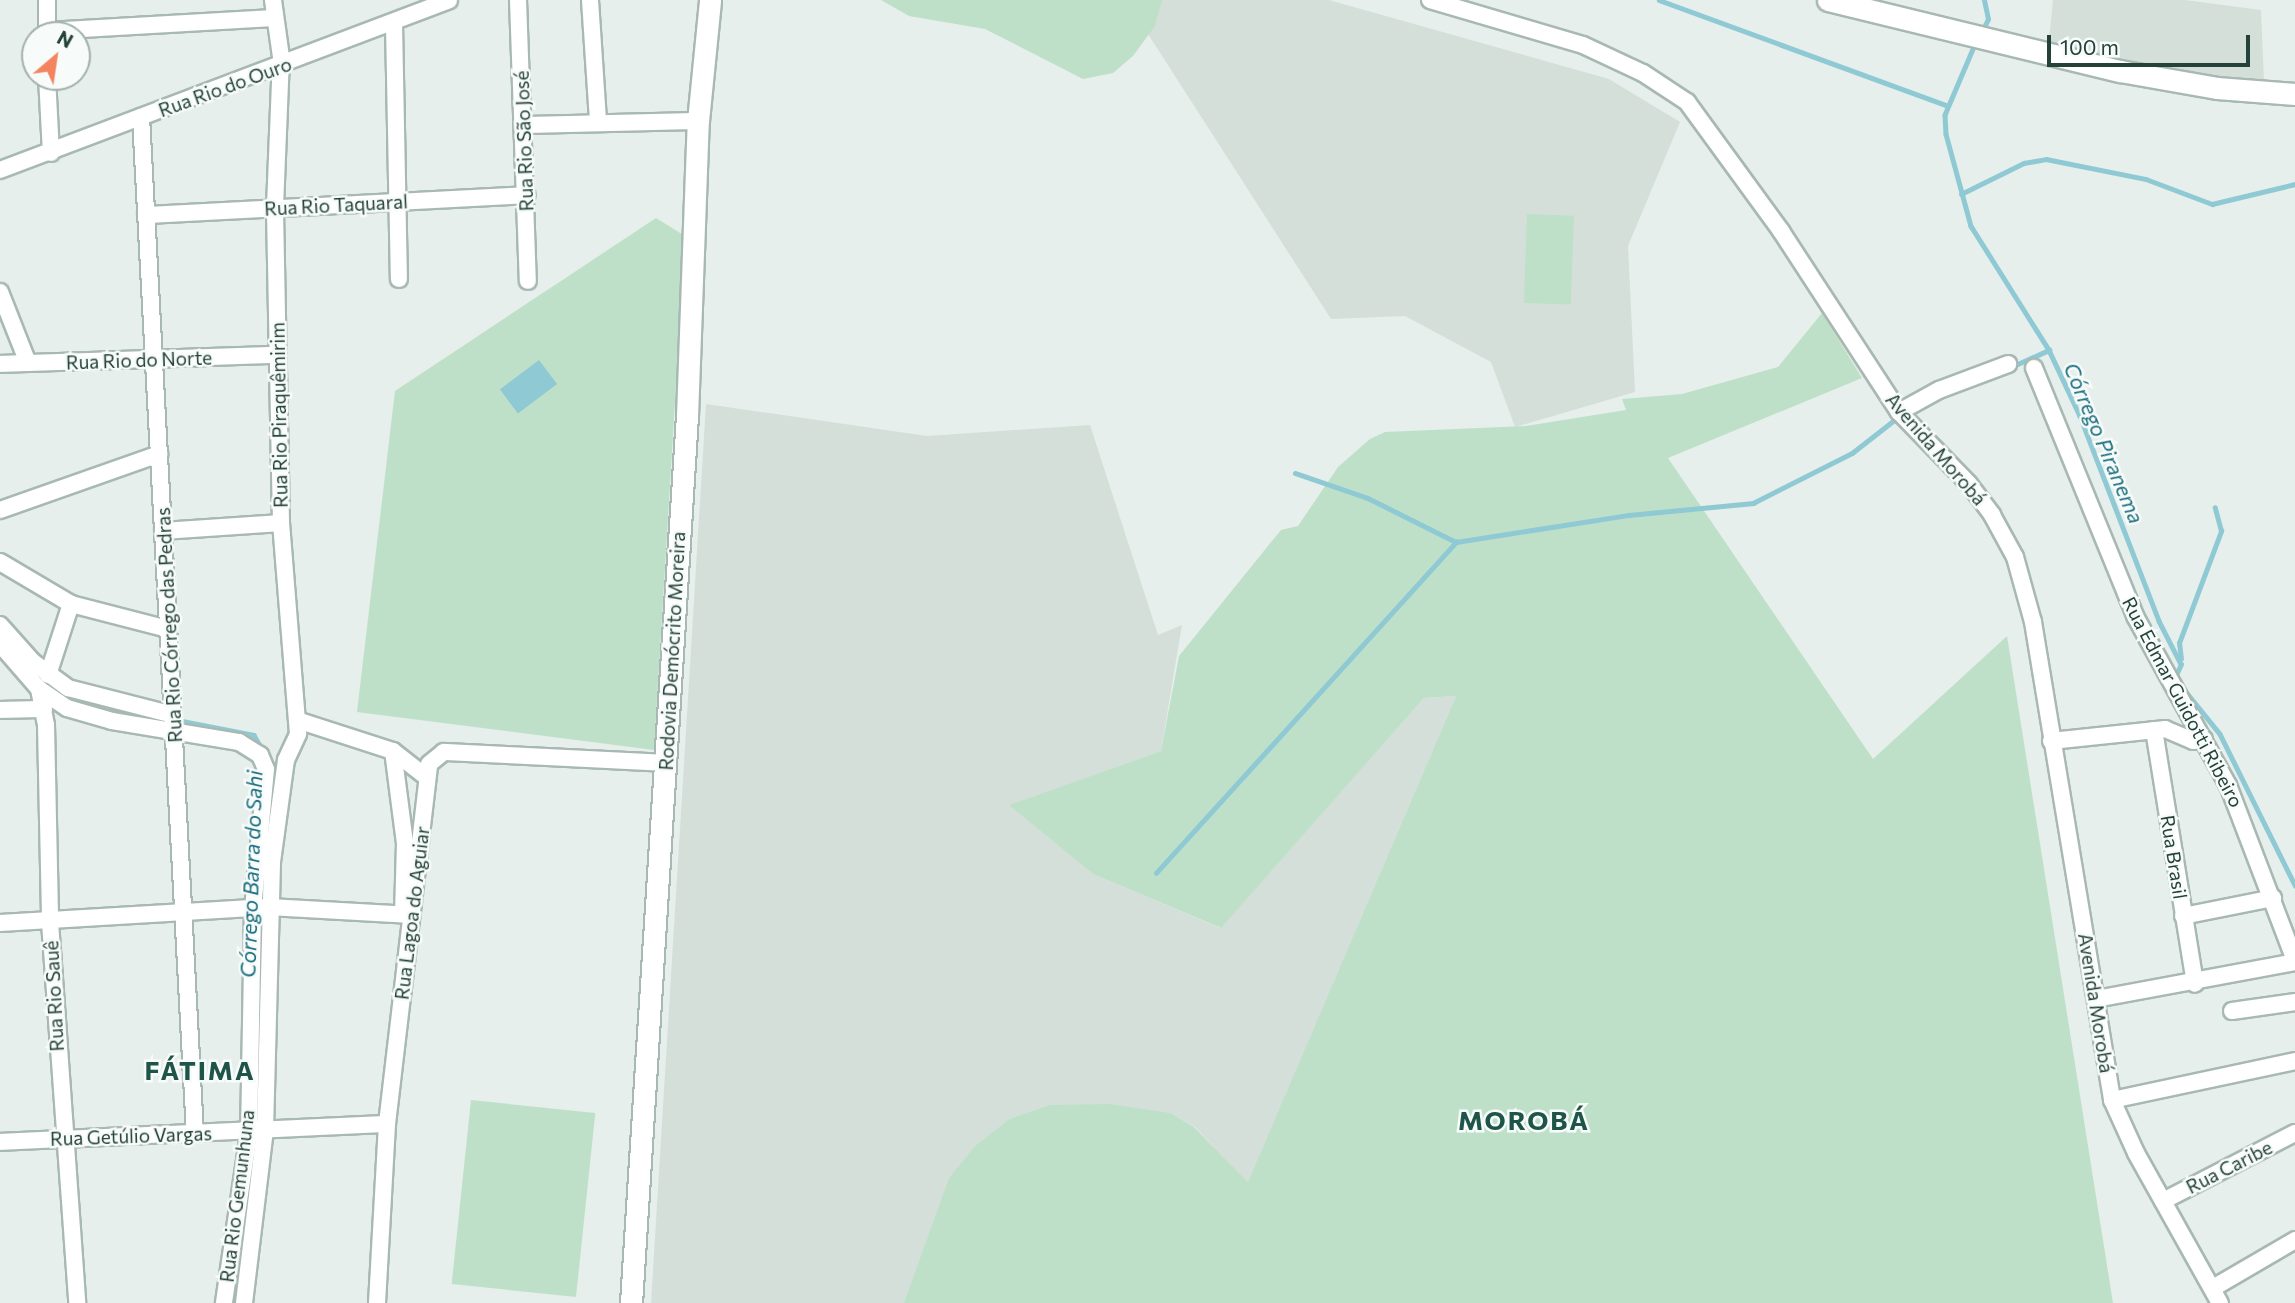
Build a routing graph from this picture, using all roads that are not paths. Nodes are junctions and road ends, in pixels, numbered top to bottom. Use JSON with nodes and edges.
{"nodes":[{"id":1,"x":47,"y":0,"type":"edge"},
{"id":2,"x":273,"y":0,"type":"edge"},
{"id":3,"x":449,"y":0,"type":"edge"},
{"id":4,"x":518,"y":0,"type":"edge"},
{"id":5,"x":590,"y":0,"type":"edge"},
{"id":6,"x":710,"y":0,"type":"edge"},
{"id":7,"x":1430,"y":0,"type":"edge"},
{"id":8,"x":1828,"y":0,"type":"edge"},
{"id":9,"x":274,"y":18,"type":"junction"},
{"id":10,"x":47,"y":21,"type":"edge"},
{"id":11,"x":394,"y":24,"type":"junction"},
{"id":12,"x":91,"y":30,"type":"edge"},
{"id":13,"x":281,"y":66,"type":"junction"},
{"id":14,"x":2295,"y":81,"type":"edge"},
{"id":15,"x":2217,"y":88,"type":"junction"},
{"id":16,"x":48,"y":91,"type":"edge"},
{"id":17,"x":2295,"y":94,"type":"edge"},
{"id":18,"x":141,"y":117,"type":"junction"},
{"id":19,"x":698,"y":121,"type":"junction"},
{"id":20,"x":598,"y":122,"type":"junction"},
{"id":21,"x":524,"y":125,"type":"junction"},
{"id":22,"x":51,"y":153,"type":"junction"},
{"id":23,"x":0,"y":170,"type":"edge"},
{"id":24,"x":526,"y":195,"type":"junction"},
{"id":25,"x":396,"y":202,"type":"junction"},
{"id":26,"x":275,"y":207,"type":"junction"},
{"id":27,"x":146,"y":215,"type":"junction"},
{"id":28,"x":399,"y":279,"type":"dead end"},
{"id":29,"x":528,"y":281,"type":"dead end"},
{"id":30,"x":0,"y":292,"type":"edge"},
{"id":31,"x":277,"y":355,"type":"junction"},
{"id":32,"x":156,"y":360,"type":"junction"},
{"id":33,"x":28,"y":363,"type":"junction"},
{"id":34,"x":0,"y":364,"type":"edge"},
{"id":35,"x":2008,"y":364,"type":"dead end"},
{"id":36,"x":2034,"y":368,"type":"dead end"},
{"id":37,"x":1899,"y":412,"type":"junction"},
{"id":38,"x":159,"y":454,"type":"junction"},
{"id":39,"x":0,"y":510,"type":"edge"},
{"id":40,"x":281,"y":523,"type":"junction"},
{"id":41,"x":163,"y":531,"type":"junction"},
{"id":42,"x":0,"y":562,"type":"edge"},
{"id":43,"x":71,"y":604,"type":"junction"},
{"id":44,"x":0,"y":625,"type":"edge"},
{"id":45,"x":168,"y":629,"type":"junction"},
{"id":46,"x":0,"y":644,"type":"edge"},
{"id":47,"x":48,"y":675,"type":"junction"},
{"id":48,"x":39,"y":689,"type":"junction"},
{"id":49,"x":44,"y":709,"type":"junction"},
{"id":50,"x":0,"y":710,"type":"edge"},
{"id":51,"x":173,"y":715,"type":"junction"},
{"id":52,"x":297,"y":720,"type":"junction"},
{"id":53,"x":2154,"y":730,"type":"junction"},
{"id":54,"x":176,"y":732,"type":"junction"},
{"id":55,"x":2204,"y":739,"type":"junction"},
{"id":56,"x":2051,"y":741,"type":"junction"},
{"id":57,"x":393,"y":751,"type":"junction"},
{"id":58,"x":286,"y":760,"type":"joint"},
{"id":59,"x":665,"y":764,"type":"junction"},
{"id":60,"x":425,"y":776,"type":"junction"},
{"id":61,"x":2273,"y":898,"type":"junction"},
{"id":62,"x":270,"y":907,"type":"junction"},
{"id":63,"x":253,"y":908,"type":"junction"},
{"id":64,"x":181,"y":913,"type":"junction"},
{"id":65,"x":408,"y":914,"type":"junction"},
{"id":66,"x":2183,"y":916,"type":"junction"},
{"id":67,"x":50,"y":922,"type":"junction"},
{"id":68,"x":0,"y":923,"type":"edge"},
{"id":69,"x":2295,"y":961,"type":"edge"},
{"id":70,"x":2195,"y":984,"type":"junction"},
{"id":71,"x":2096,"y":999,"type":"junction"},
{"id":72,"x":2295,"y":1002,"type":"edge"},
{"id":73,"x":2232,"y":1011,"type":"dead end"},
{"id":74,"x":2295,"y":1061,"type":"edge"},
{"id":75,"x":2112,"y":1100,"type":"junction"},
{"id":76,"x":387,"y":1124,"type":"junction"},
{"id":77,"x":257,"y":1131,"type":"junction"},
{"id":78,"x":195,"y":1133,"type":"junction"},
{"id":79,"x":2295,"y":1133,"type":"edge"},
{"id":80,"x":62,"y":1139,"type":"junction"},
{"id":81,"x":0,"y":1142,"type":"edge"},
{"id":82,"x":2163,"y":1201,"type":"junction"},
{"id":83,"x":2295,"y":1240,"type":"edge"},
{"id":84,"x":2213,"y":1288,"type":"junction"},
{"id":85,"x":77,"y":1303,"type":"edge"},
{"id":86,"x":224,"y":1303,"type":"edge"},
{"id":87,"x":244,"y":1303,"type":"edge"},
{"id":88,"x":377,"y":1303,"type":"edge"},
{"id":89,"x":631,"y":1303,"type":"edge"},
{"id":90,"x":2220,"y":1303,"type":"edge"}],
"edges":[{"from":1,"to":10,"type":"street"},
{"from":2,"to":9,"type":"street","name":"Rua Rio Piraquêmirim"},
{"from":3,"to":11,"type":"street","name":"Rua Rio do Ouro"},
{"from":4,"to":21,"type":"street","name":"Rua Rio São José"},
{"from":5,"to":20,"type":"street"},
{"from":6,"to":19,"type":"street","name":"Rodovia Demócrito Moreira"},
{"from":7,"to":37,"type":"street","name":"Avenida Morobá"},
{"from":8,"to":15,"type":"street"},
{"from":9,"to":12,"type":"street"},
{"from":9,"to":13,"type":"street","name":"Rua Rio Piraquêmirim"},
{"from":11,"to":13,"type":"street","name":"Rua Rio do Ouro"},
{"from":11,"to":25,"type":"street"},
{"from":13,"to":18,"type":"street","name":"Rua Rio do Ouro"},
{"from":13,"to":26,"type":"street","name":"Rua Rio Piraquêmirim"},
{"from":14,"to":15,"type":"street"},
{"from":15,"to":17,"type":"street"},
{"from":16,"to":22,"type":"street"},
{"from":18,"to":22,"type":"street","name":"Rua Rio do Ouro"},
{"from":18,"to":27,"type":"street","name":"Rua Rio Córrego das Pedras"},
{"from":19,"to":20,"type":"street"},
{"from":19,"to":59,"type":"street","name":"Rodovia Demócrito Moreira"},
{"from":20,"to":21,"type":"street"},
{"from":21,"to":24,"type":"street","name":"Rua Rio São José"},
{"from":22,"to":23,"type":"street","name":"Rua Rio do Ouro"},
{"from":24,"to":25,"type":"street","name":"Rua Rio Taquaral"},
{"from":24,"to":29,"type":"street","name":"Rua Rio São José"},
{"from":25,"to":26,"type":"street","name":"Rua Rio Taquaral"},
{"from":25,"to":28,"type":"street"},
{"from":26,"to":27,"type":"street","name":"Rua Rio Taquaral"},
{"from":26,"to":31,"type":"street","name":"Rua Rio Piraquêmirim"},
{"from":27,"to":32,"type":"street","name":"Rua Rio Córrego das Pedras"},
{"from":30,"to":33,"type":"street"},
{"from":31,"to":32,"type":"street","name":"Rua Rio do Norte"},
{"from":31,"to":40,"type":"street","name":"Rua Rio Piraquêmirim"},
{"from":32,"to":33,"type":"street","name":"Rua Rio do Norte"},
{"from":32,"to":38,"type":"street","name":"Rua Rio Córrego das Pedras"},
{"from":33,"to":34,"type":"street","name":"Rua Rio do Norte"},
{"from":35,"to":37,"type":"street"},
{"from":36,"to":55,"type":"street","name":"Rua Edmar Guidotti Ribeiro"},
{"from":37,"to":56,"type":"street","name":"Avenida Morobá"},
{"from":38,"to":39,"type":"street"},
{"from":38,"to":41,"type":"street","name":"Rua Rio Córrego das Pedras"},
{"from":40,"to":41,"type":"street"},
{"from":40,"to":52,"type":"street","name":"Rua Rio Piraquêmirim"},
{"from":41,"to":45,"type":"street","name":"Rua Rio Córrego das Pedras"},
{"from":42,"to":43,"type":"street"},
{"from":43,"to":45,"type":"street"},
{"from":43,"to":47,"type":"street"},
{"from":44,"to":47,"type":"street"},
{"from":45,"to":51,"type":"street","name":"Rua Rio Córrego das Pedras"},
{"from":46,"to":48,"type":"street","name":"Rua Rio Gemunhuna"},
{"from":47,"to":51,"type":"street"},
{"from":48,"to":49,"type":"street","name":"Rua Rio Sauê"},
{"from":48,"to":54,"type":"street","name":"Rua Rio Gemunhuna"},
{"from":49,"to":50,"type":"street"},
{"from":49,"to":67,"type":"street","name":"Rua Rio Sauê"},
{"from":51,"to":54,"type":"street","name":"Rua Rio Córrego das Pedras"},
{"from":52,"to":57,"type":"street"},
{"from":52,"to":58,"type":"street","name":"Rua Rio Piraquêmirim"},
{"from":53,"to":55,"type":"street"},
{"from":53,"to":56,"type":"street"},
{"from":53,"to":66,"type":"street","name":"Rua Brasil"},
{"from":54,"to":63,"type":"street","name":"Rua Rio Gemunhuna"},
{"from":54,"to":64,"type":"street","name":"Rua Rio Córrego das Pedras"},
{"from":55,"to":61,"type":"street","name":"Rua Edmar Guidotti Ribeiro"},
{"from":56,"to":71,"type":"street","name":"Avenida Morobá"},
{"from":57,"to":60,"type":"street"},
{"from":57,"to":65,"type":"street"},
{"from":58,"to":62,"type":"street","name":"Rua Rio Gemunhuna"},
{"from":59,"to":60,"type":"street"},
{"from":59,"to":89,"type":"street","name":"Rodovia Demócrito Moreira"},
{"from":60,"to":65,"type":"street","name":"Rua Lagoa do Aguiar"},
{"from":61,"to":66,"type":"street"},
{"from":61,"to":69,"type":"street","name":"Rua Edmar Guidotti Ribeiro"},
{"from":62,"to":63,"type":"street"},
{"from":62,"to":65,"type":"street"},
{"from":62,"to":77,"type":"street","name":"Rua Rio Gemunhuna"},
{"from":63,"to":64,"type":"street"},
{"from":63,"to":77,"type":"street","name":"Rua Rio Gemunhuna"},
{"from":64,"to":67,"type":"street"},
{"from":64,"to":78,"type":"street","name":"Rua Rio Córrego das Pedras"},
{"from":65,"to":76,"type":"street","name":"Rua Lagoa do Aguiar"},
{"from":66,"to":70,"type":"street","name":"Rua Brasil"},
{"from":67,"to":68,"type":"street"},
{"from":67,"to":80,"type":"street","name":"Rua Rio Sauê"},
{"from":69,"to":70,"type":"street"},
{"from":70,"to":71,"type":"street"},
{"from":71,"to":75,"type":"street","name":"Avenida Morobá"},
{"from":72,"to":73,"type":"street"},
{"from":74,"to":75,"type":"street"},
{"from":75,"to":82,"type":"street","name":"Avenida Morobá"},
{"from":76,"to":77,"type":"street","name":"Rua Getúlio Vargas"},
{"from":76,"to":88,"type":"street","name":"Rua Lagoa do Aguiar"},
{"from":77,"to":78,"type":"street","name":"Rua Getúlio Vargas"},
{"from":77,"to":86,"type":"street","name":"Rua Rio Gemunhuna"},
{"from":77,"to":87,"type":"street","name":"Rua Rio Gemunhuna"},
{"from":78,"to":80,"type":"street","name":"Rua Getúlio Vargas"},
{"from":79,"to":82,"type":"street","name":"Rua Caribe"},
{"from":80,"to":81,"type":"street","name":"Rua Getúlio Vargas"},
{"from":80,"to":85,"type":"street","name":"Rua Rio Sauê"},
{"from":82,"to":84,"type":"street","name":"Avenida Morobá"},
{"from":83,"to":84,"type":"street"},
{"from":84,"to":90,"type":"street","name":"Avenida Morobá"}]}
